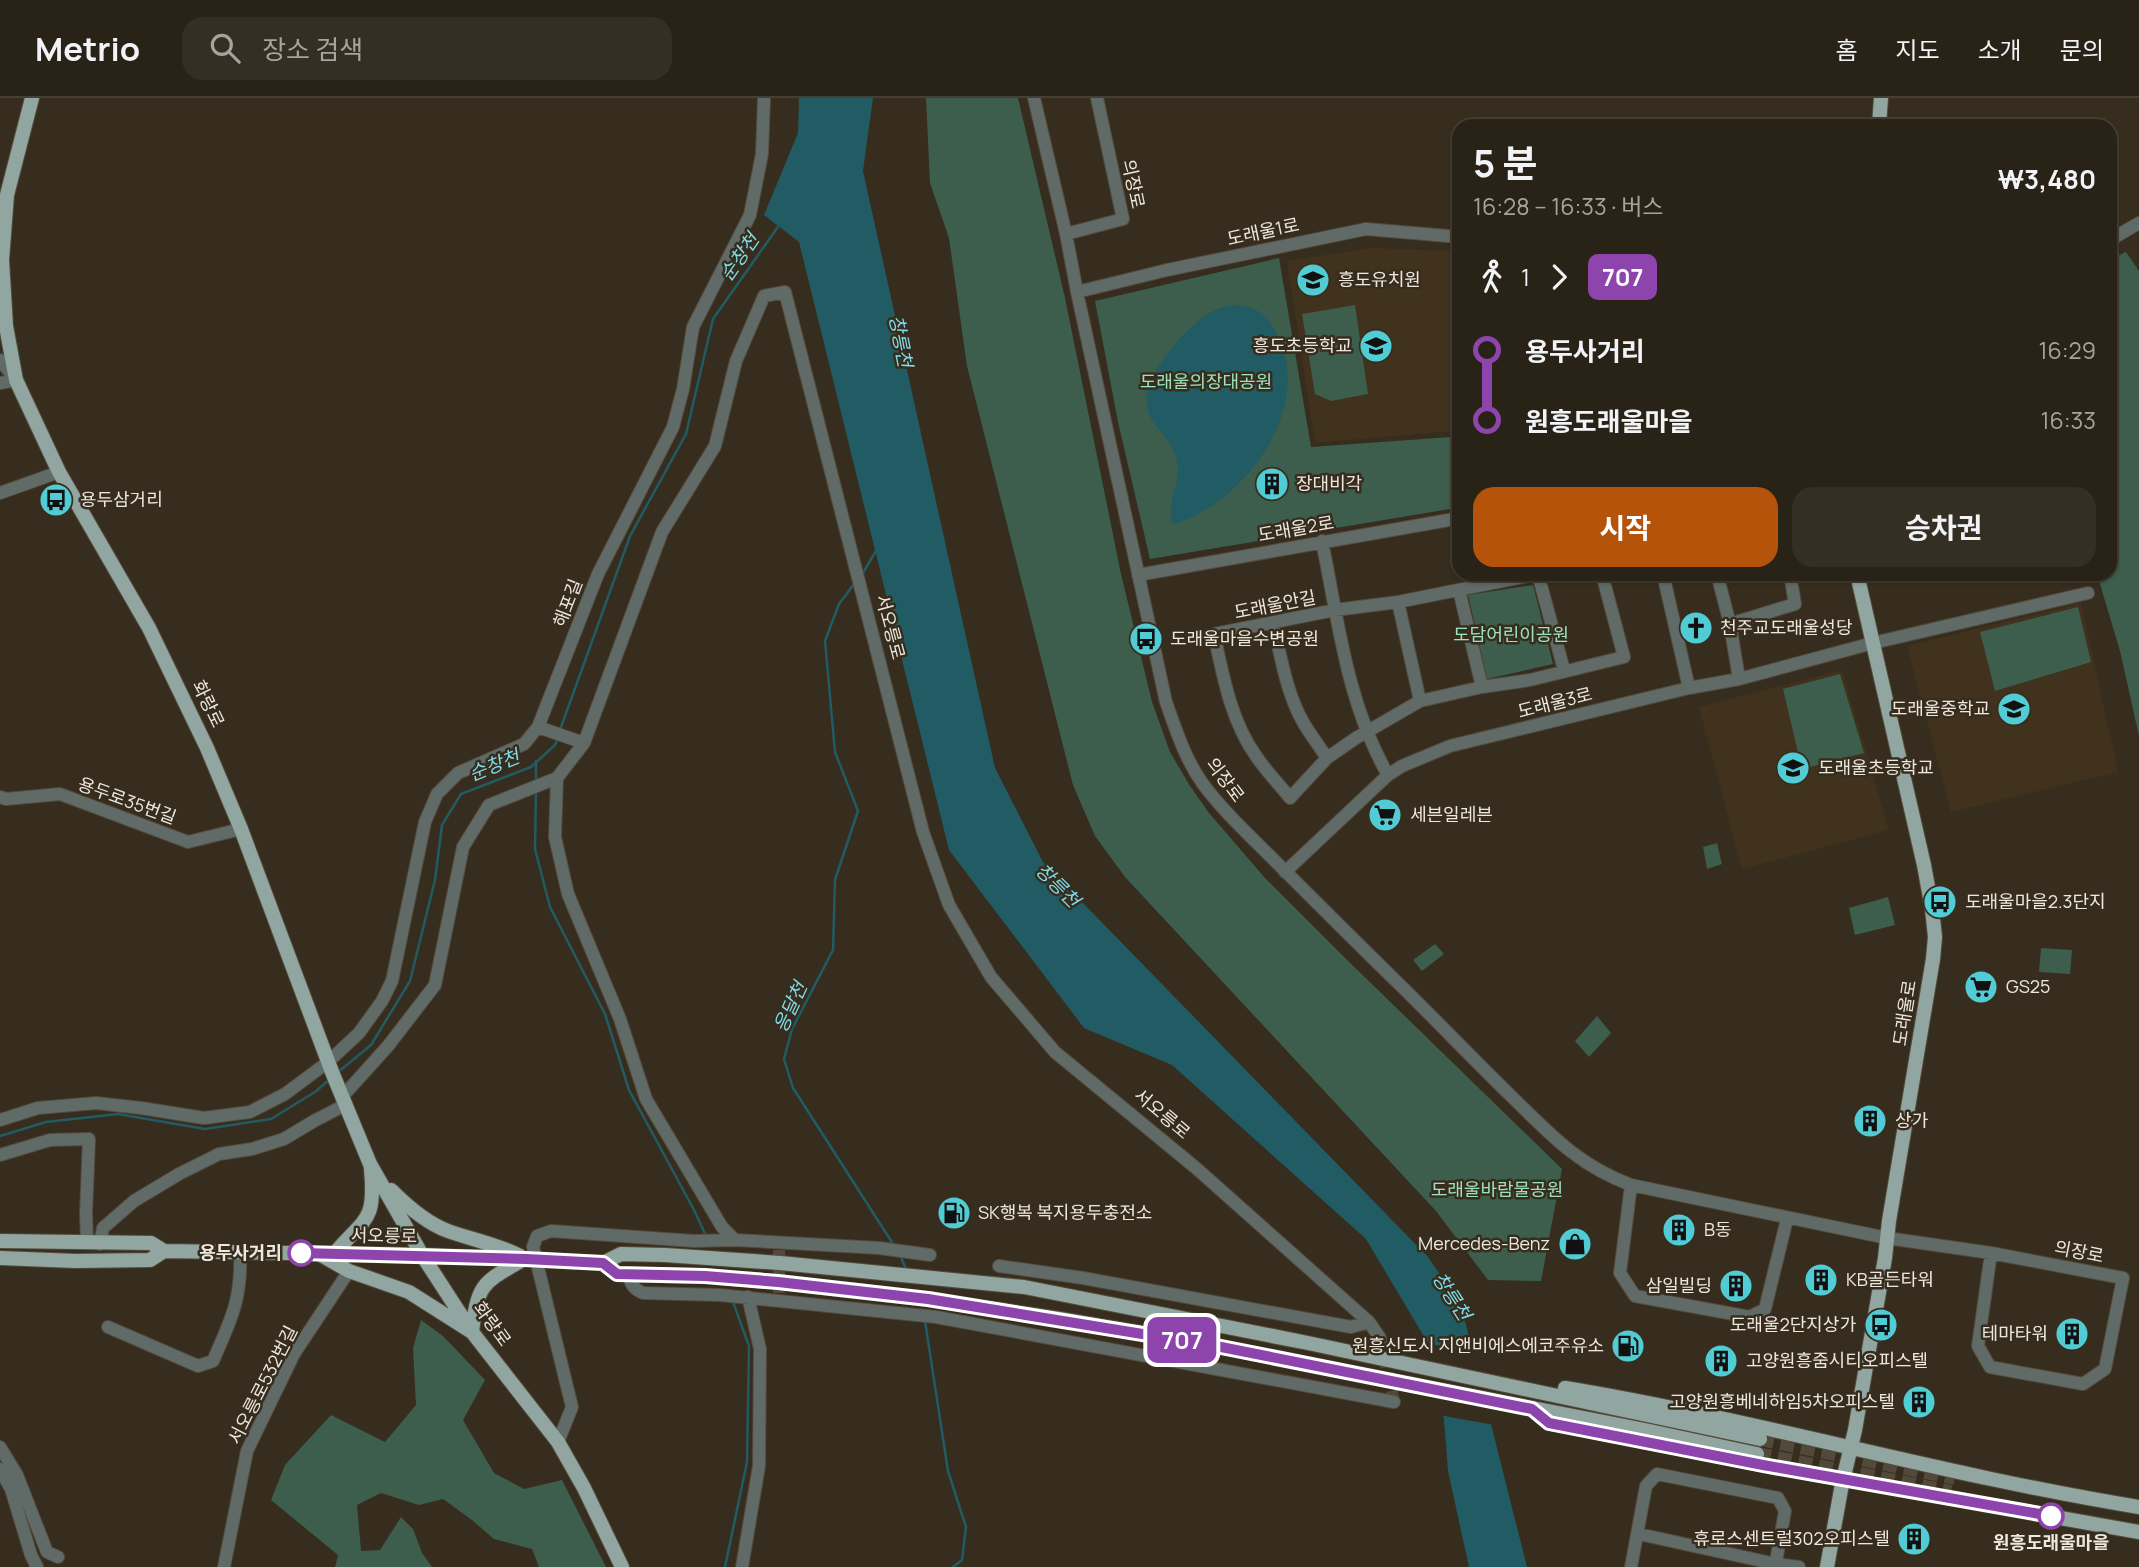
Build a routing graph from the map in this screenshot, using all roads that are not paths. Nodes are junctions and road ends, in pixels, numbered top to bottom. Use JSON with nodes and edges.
{"nodes":[{"id":1,"x":33,"y":98,"type":"edge"},
{"id":2,"x":764,"y":98,"type":"edge"},
{"id":3,"x":1034,"y":98,"type":"edge"},
{"id":4,"x":1097,"y":98,"type":"edge"},
{"id":5,"x":1881,"y":98,"type":"edge"},
{"id":6,"x":1880,"y":119,"type":"edge"},
{"id":7,"x":2139,"y":223,"type":"edge"},
{"id":8,"x":2,"y":230,"type":"edge"},
{"id":9,"x":1066,"y":234,"type":"junction"},
{"id":10,"x":1452,"y":236,"type":"edge"},
{"id":11,"x":2117,"y":236,"type":"edge"},
{"id":12,"x":1077,"y":292,"type":"junction"},
{"id":13,"x":2,"y":300,"type":"edge"},
{"id":14,"x":0,"y":360,"type":"edge"},
{"id":15,"x":16,"y":380,"type":"junction"},
{"id":16,"x":0,"y":383,"type":"edge"},
{"id":17,"x":59,"y":472,"type":"junction"},
{"id":18,"x":0,"y":493,"type":"edge"},
{"id":19,"x":1452,"y":519,"type":"edge"},
{"id":20,"x":1322,"y":541,"type":"junction"},
{"id":21,"x":1138,"y":575,"type":"junction"},
{"id":22,"x":1503,"y":581,"type":"edge"},
{"id":23,"x":1540,"y":581,"type":"edge"},
{"id":24,"x":1604,"y":581,"type":"edge"},
{"id":25,"x":1665,"y":581,"type":"edge"},
{"id":26,"x":1719,"y":581,"type":"edge"},
{"id":27,"x":1791,"y":581,"type":"edge"},
{"id":28,"x":1859,"y":581,"type":"edge"},
{"id":29,"x":1459,"y":590,"type":"junction"},
{"id":30,"x":2088,"y":593,"type":"dead end"},
{"id":31,"x":1398,"y":602,"type":"junction"},
{"id":32,"x":1335,"y":610,"type":"junction"},
{"id":33,"x":1273,"y":623,"type":"junction"},
{"id":34,"x":1730,"y":624,"type":"junction"},
{"id":35,"x":1873,"y":643,"type":"junction"},
{"id":36,"x":1564,"y":670,"type":"junction"},
{"id":37,"x":1739,"y":679,"type":"junction"},
{"id":38,"x":1482,"y":687,"type":"junction"},
{"id":39,"x":1689,"y":688,"type":"junction"},
{"id":40,"x":1420,"y":701,"type":"junction"},
{"id":41,"x":542,"y":728,"type":"junction"},
{"id":42,"x":1367,"y":731,"type":"junction"},
{"id":43,"x":579,"y":741,"type":"junction"},
{"id":44,"x":1327,"y":758,"type":"junction"},
{"id":45,"x":1388,"y":775,"type":"junction"},
{"id":46,"x":554,"y":779,"type":"junction"},
{"id":47,"x":0,"y":797,"type":"edge"},
{"id":48,"x":241,"y":830,"type":"junction"},
{"id":49,"x":1285,"y":872,"type":"junction"},
{"id":50,"x":337,"y":1084,"type":"junction"},
{"id":51,"x":0,"y":1120,"type":"edge"},
{"id":52,"x":0,"y":1155,"type":"edge"},
{"id":53,"x":370,"y":1164,"type":"junction"},
{"id":54,"x":1631,"y":1185,"type":"junction"},
{"id":55,"x":1787,"y":1219,"type":"junction"},
{"id":56,"x":1887,"y":1238,"type":"junction"},
{"id":57,"x":735,"y":1240,"type":"junction"},
{"id":58,"x":0,"y":1241,"type":"edge"},
{"id":59,"x":94,"y":1243,"type":"junction"},
{"id":60,"x":164,"y":1251,"type":"junction"},
{"id":61,"x":240,"y":1252,"type":"junction"},
{"id":62,"x":1991,"y":1253,"type":"junction"},
{"id":63,"x":327,"y":1254,"type":"junction"},
{"id":64,"x":422,"y":1255,"type":"junction"},
{"id":65,"x":930,"y":1255,"type":"dead end"},
{"id":66,"x":0,"y":1258,"type":"edge"},
{"id":67,"x":531,"y":1259,"type":"junction"},
{"id":68,"x":603,"y":1263,"type":"junction"},
{"id":69,"x":999,"y":1266,"type":"dead end"},
{"id":70,"x":349,"y":1270,"type":"junction"},
{"id":71,"x":628,"y":1274,"type":"junction"},
{"id":72,"x":745,"y":1297,"type":"junction"},
{"id":73,"x":1369,"y":1322,"type":"junction"},
{"id":74,"x":108,"y":1327,"type":"dead end"},
{"id":75,"x":472,"y":1332,"type":"junction"},
{"id":76,"x":1380,"y":1338,"type":"tunnel mouth"},
{"id":77,"x":1527,"y":1388,"type":"junction"},
{"id":78,"x":1394,"y":1402,"type":"dead end"},
{"id":79,"x":1530,"y":1408,"type":"junction"},
{"id":80,"x":1760,"y":1438,"type":"tunnel mouth"},
{"id":81,"x":558,"y":1442,"type":"junction"},
{"id":82,"x":0,"y":1447,"type":"edge"},
{"id":83,"x":1757,"y":1454,"type":"tunnel mouth"},
{"id":84,"x":1850,"y":1454,"type":"junction"},
{"id":85,"x":0,"y":1469,"type":"edge"},
{"id":86,"x":1844,"y":1479,"type":"junction"},
{"id":87,"x":2139,"y":1507,"type":"edge"},
{"id":88,"x":2139,"y":1532,"type":"edge"},
{"id":89,"x":1639,"y":1534,"type":"junction"},
{"id":90,"x":58,"y":1557,"type":"dead end"},
{"id":91,"x":1775,"y":1565,"type":"edge"},
{"id":92,"x":37,"y":1567,"type":"edge"},
{"id":93,"x":224,"y":1567,"type":"edge"},
{"id":94,"x":622,"y":1567,"type":"edge"},
{"id":95,"x":742,"y":1567,"type":"edge"},
{"id":96,"x":1631,"y":1567,"type":"edge"},
{"id":97,"x":1799,"y":1567,"type":"edge"},
{"id":98,"x":1827,"y":1567,"type":"edge"}],
"edges":[{"from":1,"to":8,"type":"main road","name":"화랑로"},
{"from":2,"to":41,"type":"street","name":"해포길"},
{"from":3,"to":9,"type":"street","name":"의장로"},
{"from":4,"to":9,"type":"street","name":"의장로"},
{"from":5,"to":6,"type":"main road"},
{"from":7,"to":11,"type":"street"},
{"from":8,"to":13,"type":"main road","name":"화랑로"},
{"from":9,"to":12,"type":"street","name":"의장로"},
{"from":10,"to":12,"type":"street","name":"도래울1로"},
{"from":12,"to":21,"type":"street","name":"의장로"},
{"from":13,"to":15,"type":"main road","name":"화랑로"},
{"from":14,"to":15,"type":"street","name":"화랑로"},
{"from":15,"to":16,"type":"street"},
{"from":15,"to":17,"type":"main road","name":"화랑로"},
{"from":17,"to":18,"type":"street"},
{"from":17,"to":48,"type":"main road","name":"화랑로"},
{"from":19,"to":20,"type":"street","name":"도래울2로"},
{"from":20,"to":21,"type":"street","name":"도래울2로"},
{"from":20,"to":32,"type":"street","name":"도래울안길"},
{"from":21,"to":49,"type":"street","name":"의장로"},
{"from":22,"to":29,"type":"street","name":"도래울안길"},
{"from":23,"to":36,"type":"street","name":"도래울안길"},
{"from":24,"to":36,"type":"street","name":"도래울안길"},
{"from":25,"to":39,"type":"street"},
{"from":26,"to":34,"type":"street"},
{"from":27,"to":34,"type":"street"},
{"from":28,"to":35,"type":"main road","name":"도래울로"},
{"from":29,"to":31,"type":"street","name":"도래울안길"},
{"from":29,"to":38,"type":"street"},
{"from":30,"to":35,"type":"street","name":"도래울3로"},
{"from":31,"to":32,"type":"street","name":"도래울안길"},
{"from":31,"to":40,"type":"street"},
{"from":32,"to":33,"type":"street","name":"도래울안길"},
{"from":32,"to":42,"type":"street","name":"도래울안길"},
{"from":33,"to":44,"type":"street"},
{"from":33,"to":44,"type":"street","name":"도래울안길"},
{"from":34,"to":37,"type":"street"},
{"from":35,"to":37,"type":"street","name":"도래울3로"},
{"from":35,"to":56,"type":"main road","name":"도래울로"},
{"from":36,"to":38,"type":"street","name":"도래울안길"},
{"from":37,"to":39,"type":"street","name":"도래울3로"},
{"from":38,"to":40,"type":"street","name":"도래울안길"},
{"from":39,"to":45,"type":"street","name":"도래울3로"},
{"from":40,"to":42,"type":"street","name":"도래울안길"},
{"from":41,"to":43,"type":"street"},
{"from":41,"to":50,"type":"street","name":"해포길"},
{"from":42,"to":44,"type":"street","name":"도래울안길"},
{"from":42,"to":45,"type":"street","name":"도래울안길"},
{"from":43,"to":46,"type":"street","name":"서오릉로"},
{"from":43,"to":73,"type":"street","name":"서오릉로"},
{"from":45,"to":49,"type":"street","name":"도래울3로"},
{"from":46,"to":50,"type":"street"},
{"from":46,"to":57,"type":"street"},
{"from":47,"to":48,"type":"street","name":"용두로35번길"},
{"from":48,"to":50,"type":"main road","name":"화랑로"},
{"from":49,"to":54,"type":"street","name":"의장로"},
{"from":50,"to":51,"type":"street"},
{"from":50,"to":53,"type":"main road","name":"화랑로"},
{"from":50,"to":59,"type":"street"},
{"from":52,"to":59,"type":"street"},
{"from":53,"to":63,"type":"main road"},
{"from":53,"to":64,"type":"main road","name":"화랑로"},
{"from":53,"to":67,"type":"main road"},
{"from":54,"to":55,"type":"street","name":"의장로"},
{"from":54,"to":55,"type":"street"},
{"from":55,"to":56,"type":"street","name":"의장로"},
{"from":56,"to":62,"type":"street","name":"의장로"},
{"from":56,"to":84,"type":"main road","name":"도래울로"},
{"from":57,"to":65,"type":"street"},
{"from":57,"to":67,"type":"street"},
{"from":58,"to":59,"type":"main road","name":"서오릉로"},
{"from":59,"to":60,"type":"main road","name":"서오릉로"},
{"from":60,"to":61,"type":"main road","name":"서오릉로"},
{"from":60,"to":66,"type":"main road","name":"서오릉로"},
{"from":61,"to":63,"type":"main road","name":"서오릉로"},
{"from":61,"to":74,"type":"street"},
{"from":62,"to":62,"type":"street","name":"의장로"},
{"from":63,"to":64,"type":"main road","name":"서오릉로"},
{"from":63,"to":70,"type":"main road"},
{"from":64,"to":67,"type":"main road","name":"서오릉로"},
{"from":64,"to":75,"type":"main road","name":"화랑로"},
{"from":67,"to":68,"type":"main road","name":"서오릉로"},
{"from":67,"to":75,"type":"main road"},
{"from":67,"to":81,"type":"street"},
{"from":68,"to":71,"type":"main road","name":"서오릉로"},
{"from":68,"to":77,"type":"main road","name":"서오릉로"},
{"from":69,"to":73,"type":"street"},
{"from":70,"to":75,"type":"main road"},
{"from":70,"to":93,"type":"street","name":"서오릉로532번길"},
{"from":71,"to":72,"type":"street"},
{"from":71,"to":79,"type":"main road","name":"서오릉로"},
{"from":72,"to":78,"type":"street"},
{"from":72,"to":95,"type":"street"},
{"from":73,"to":76,"type":"street","name":"서오릉로"},
{"from":75,"to":81,"type":"main road","name":"화랑로"},
{"from":77,"to":80,"type":"main road"},
{"from":77,"to":84,"type":"main road"},
{"from":79,"to":83,"type":"main road"},
{"from":79,"to":86,"type":"main road"},
{"from":81,"to":94,"type":"main road","name":"화랑로"},
{"from":82,"to":90,"type":"street"},
{"from":84,"to":86,"type":"main road","name":"도래울로"},
{"from":84,"to":87,"type":"main road"},
{"from":85,"to":92,"type":"street"},
{"from":86,"to":88,"type":"main road"},
{"from":86,"to":98,"type":"main road","name":"도래울로"},
{"from":89,"to":91,"type":"street"},
{"from":89,"to":91,"type":"street"},
{"from":89,"to":96,"type":"street"},
{"from":91,"to":97,"type":"street"}]}
